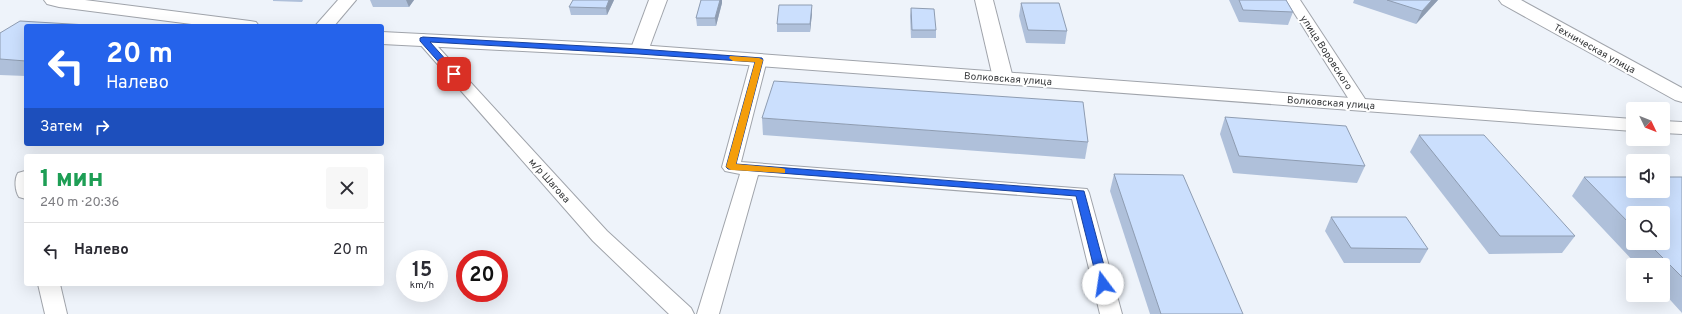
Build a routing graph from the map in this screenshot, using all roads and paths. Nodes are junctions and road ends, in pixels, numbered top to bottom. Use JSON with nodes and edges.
{"nodes":[{"id":1,"x":53,"y":0,"type":"edge"},
{"id":2,"x":347,"y":0,"type":"edge"},
{"id":3,"x":658,"y":0,"type":"edge"},
{"id":4,"x":984,"y":0,"type":"edge"},
{"id":5,"x":1294,"y":0,"type":"edge"},
{"id":6,"x":1508,"y":0,"type":"edge"},
{"id":7,"x":234,"y":24,"type":"edge"},
{"id":8,"x":326,"y":24,"type":"edge"},
{"id":9,"x":384,"y":38,"type":"edge"},
{"id":10,"x":423,"y":40,"type":"junction"},
{"id":11,"x":639,"y":51,"type":"junction"},
{"id":12,"x":759,"y":60,"type":"junction"},
{"id":13,"x":1003,"y":78,"type":"junction"},
{"id":14,"x":1682,"y":96,"type":"edge"},
{"id":15,"x":1361,"y":105,"type":"junction"},
{"id":16,"x":1626,"y":124,"type":"edge"},
{"id":17,"x":1670,"y":127,"type":"edge"},
{"id":18,"x":1682,"y":128,"type":"edge"},
{"id":19,"x":751,"y":168,"type":"junction"},
{"id":20,"x":49,"y":286,"type":"edge"},
{"id":21,"x":56,"y":314,"type":"edge"},
{"id":22,"x":683,"y":314,"type":"edge"},
{"id":23,"x":708,"y":314,"type":"edge"},
{"id":24,"x":1111,"y":314,"type":"edge"}],
"edges":[{"from":1,"to":7,"type":"main road"},
{"from":2,"to":8,"type":"main road"},
{"from":3,"to":11,"type":"main road"},
{"from":4,"to":13,"type":"main road"},
{"from":5,"to":15,"type":"lane","name":"улица Воровского"},
{"from":6,"to":14,"type":"main road","name":"Техническая улица"},
{"from":9,"to":10,"type":"main road","name":"Волковская улица"},
{"from":10,"to":11,"type":"main road","name":"Волковская улица"},
{"from":10,"to":22,"type":"lane","name":"м/р Шагова"},
{"from":11,"to":12,"type":"main road","name":"Волковская улица"},
{"from":12,"to":13,"type":"main road","name":"Волковская улица"},
{"from":12,"to":19,"type":"lane"},
{"from":13,"to":15,"type":"main road","name":"Волковская улица"},
{"from":15,"to":16,"type":"main road","name":"Волковская улица"},
{"from":17,"to":18,"type":"main road"},
{"from":19,"to":23,"type":"lane"},
{"from":19,"to":24,"type":"lane"},
{"from":20,"to":21,"type":"lane"}]}
